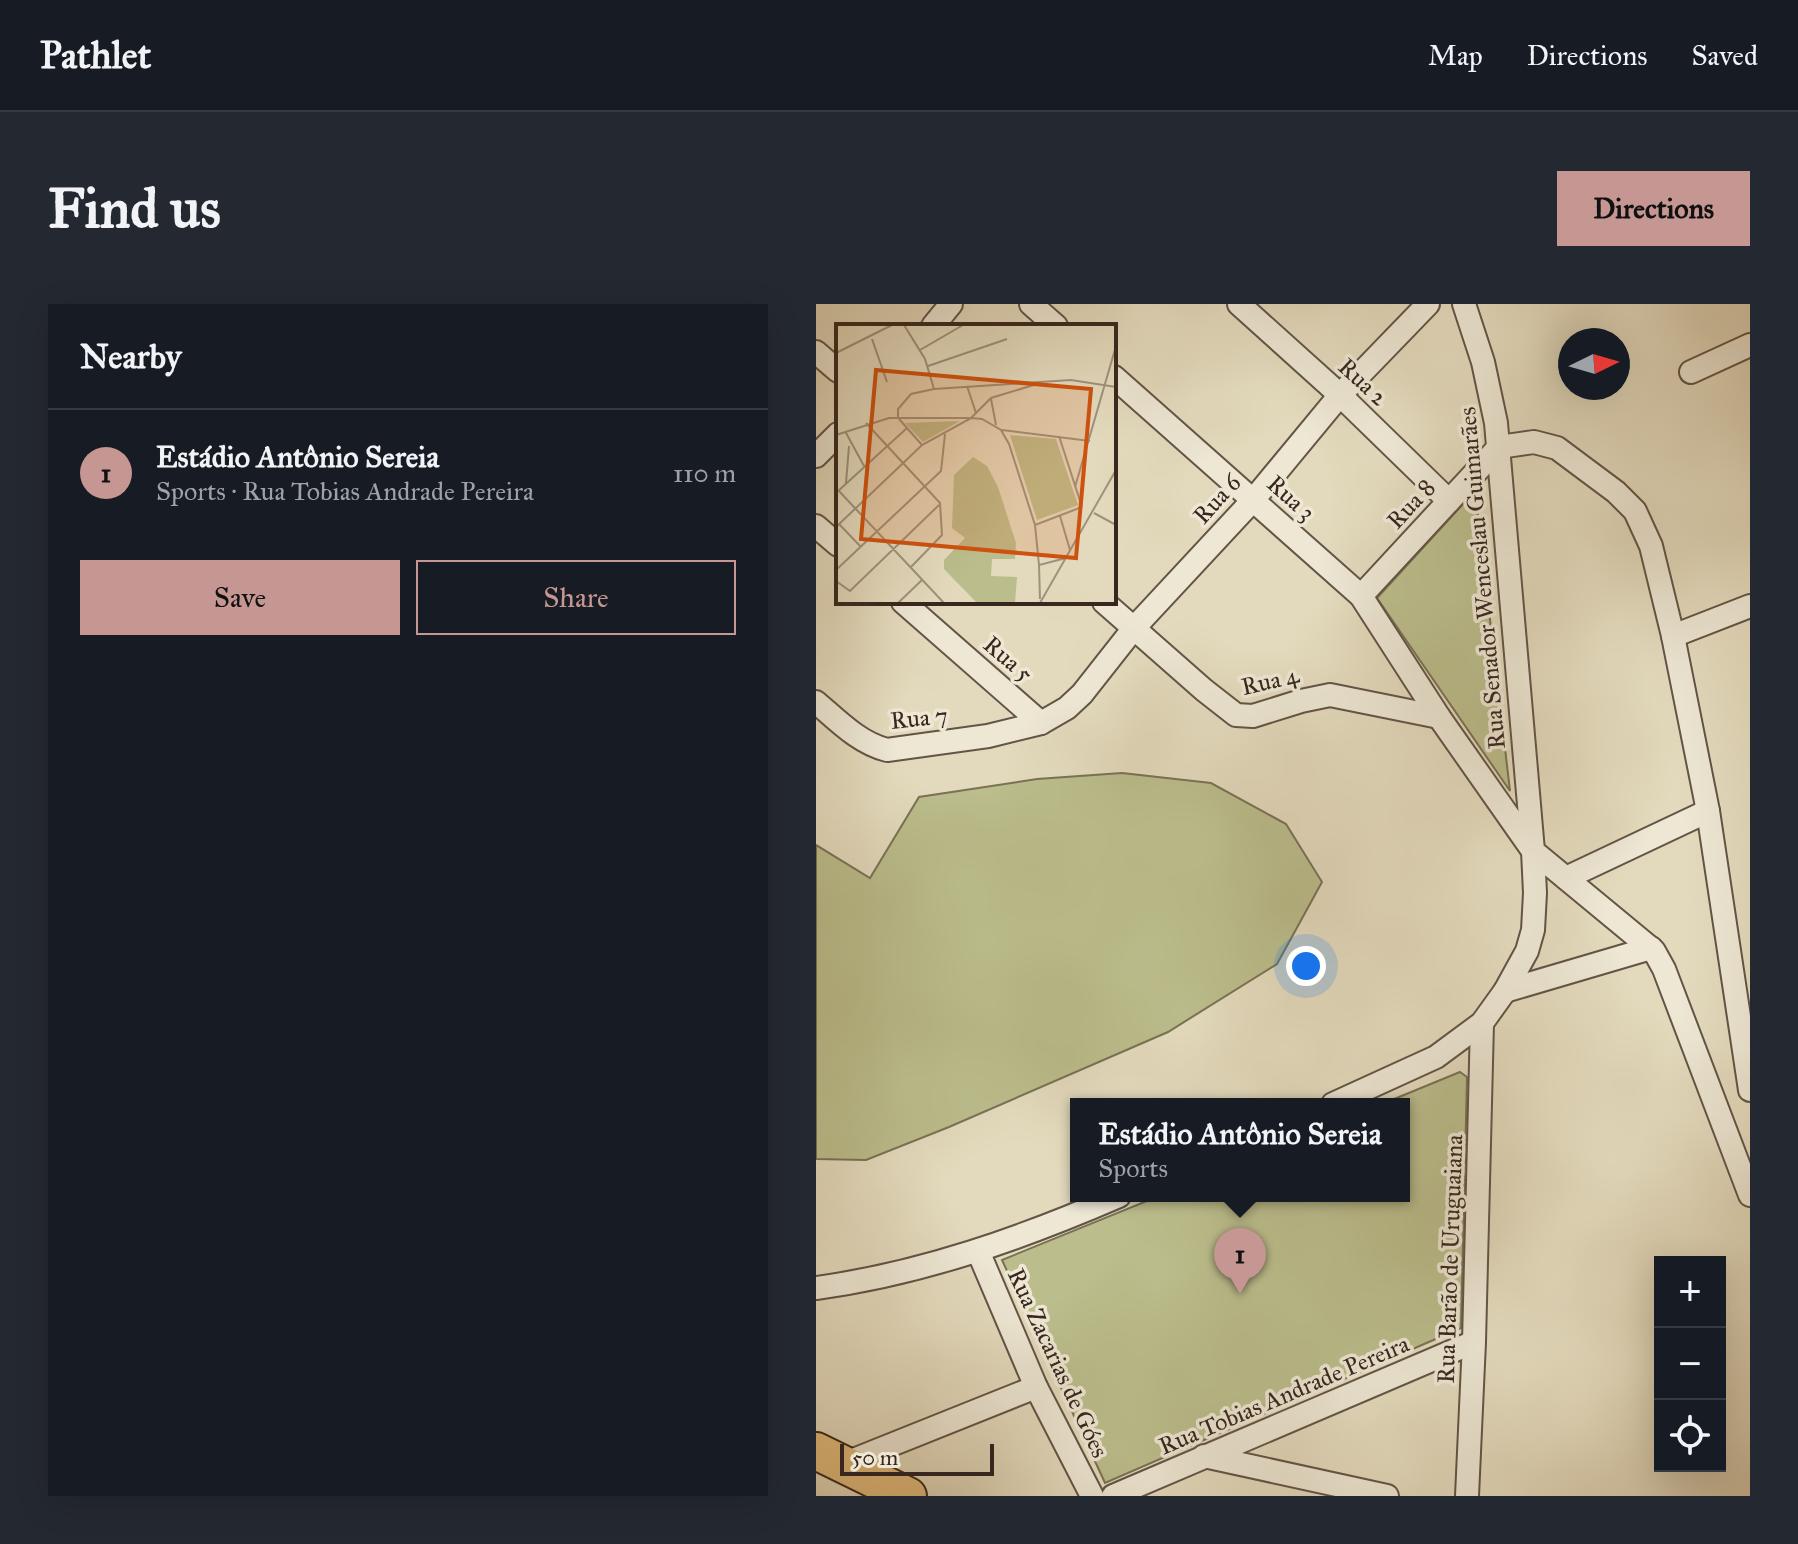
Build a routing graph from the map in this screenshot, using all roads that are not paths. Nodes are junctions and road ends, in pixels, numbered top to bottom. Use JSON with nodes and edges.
{"nodes":[{"id":1,"x":951,"y":304,"type":"edge"},
{"id":2,"x":1031,"y":304,"type":"edge"},
{"id":3,"x":1239,"y":304,"type":"edge"},
{"id":4,"x":1428,"y":304,"type":"edge"},
{"id":5,"x":1464,"y":304,"type":"edge"},
{"id":6,"x":935,"y":324,"type":"edge"},
{"id":7,"x":1054,"y":324,"type":"edge"},
{"id":8,"x":1750,"y":345,"type":"edge"},
{"id":9,"x":816,"y":352,"type":"edge"},
{"id":10,"x":836,"y":369,"type":"edge"},
{"id":11,"x":1691,"y":372,"type":"dead end"},
{"id":12,"x":1116,"y":379,"type":"edge"},
{"id":13,"x":1340,"y":395,"type":"junction"},
{"id":14,"x":836,"y":436,"type":"edge"},
{"id":15,"x":1499,"y":447,"type":"junction"},
{"id":16,"x":816,"y":456,"type":"edge"},
{"id":17,"x":1254,"y":499,"type":"junction"},
{"id":18,"x":1449,"y":501,"type":"junction"},
{"id":19,"x":816,"y":526,"type":"edge"},
{"id":20,"x":836,"y":543,"type":"edge"},
{"id":21,"x":1361,"y":596,"type":"junction"},
{"id":22,"x":905,"y":604,"type":"edge"},
{"id":23,"x":1106,"y":604,"type":"edge"},
{"id":24,"x":1750,"y":606,"type":"edge"},
{"id":25,"x":1134,"y":628,"type":"junction"},
{"id":26,"x":1673,"y":636,"type":"junction"},
{"id":27,"x":816,"y":702,"type":"edge"},
{"id":28,"x":1439,"y":717,"type":"junction"},
{"id":29,"x":1041,"y":723,"type":"junction"},
{"id":30,"x":1708,"y":811,"type":"junction"},
{"id":31,"x":1533,"y":851,"type":"junction"},
{"id":32,"x":1566,"y":878,"type":"junction"},
{"id":33,"x":1651,"y":948,"type":"junction"},
{"id":34,"x":1505,"y":991,"type":"junction"},
{"id":35,"x":1482,"y":1023,"type":"junction"},
{"id":36,"x":1750,"y":1090,"type":"edge"},
{"id":37,"x":1346,"y":1098,"type":"edge"},
{"id":38,"x":1750,"y":1195,"type":"edge"},
{"id":39,"x":1104,"y":1202,"type":"edge"},
{"id":40,"x":978,"y":1251,"type":"junction"},
{"id":41,"x":816,"y":1288,"type":"edge"},
{"id":42,"x":1474,"y":1342,"type":"junction"},
{"id":43,"x":1036,"y":1387,"type":"junction"},
{"id":44,"x":1204,"y":1456,"type":"junction"},
{"id":45,"x":828,"y":1458,"type":"edge"},
{"id":46,"x":908,"y":1496,"type":"edge"},
{"id":47,"x":1092,"y":1496,"type":"edge"},
{"id":48,"x":1113,"y":1496,"type":"edge"},
{"id":49,"x":1387,"y":1496,"type":"edge"},
{"id":50,"x":1467,"y":1496,"type":"edge"}],
"edges":[{"from":1,"to":6,"type":"street"},
{"from":2,"to":7,"type":"street"},
{"from":3,"to":13,"type":"street","name":"Rua 2"},
{"from":4,"to":13,"type":"street","name":"Rua 6"},
{"from":5,"to":15,"type":"street","name":"Rua Senador Wenceslau Guimarães"},
{"from":8,"to":11,"type":"street"},
{"from":9,"to":10,"type":"street"},
{"from":12,"to":17,"type":"street","name":"Rua 3"},
{"from":13,"to":17,"type":"street","name":"Rua 6"},
{"from":13,"to":18,"type":"street","name":"Rua 2"},
{"from":14,"to":16,"type":"street"},
{"from":15,"to":18,"type":"street","name":"Rua 8"},
{"from":15,"to":26,"type":"street"},
{"from":15,"to":31,"type":"street","name":"Rua Senador Wenceslau Guimarães"},
{"from":17,"to":21,"type":"street","name":"Rua 3"},
{"from":17,"to":25,"type":"street","name":"Rua 6"},
{"from":18,"to":21,"type":"street","name":"Rua 8"},
{"from":19,"to":20,"type":"street"},
{"from":21,"to":28,"type":"street","name":"Rua 3"},
{"from":22,"to":29,"type":"street","name":"Rua 5"},
{"from":23,"to":25,"type":"street","name":"Rua 4"},
{"from":24,"to":26,"type":"street"},
{"from":25,"to":28,"type":"street","name":"Rua 4"},
{"from":25,"to":29,"type":"street","name":"Rua 6"},
{"from":26,"to":30,"type":"street"},
{"from":27,"to":29,"type":"street","name":"Rua 7"},
{"from":28,"to":31,"type":"street","name":"Rua 3"},
{"from":30,"to":32,"type":"street"},
{"from":30,"to":36,"type":"street"},
{"from":31,"to":32,"type":"street"},
{"from":31,"to":34,"type":"street","name":"Rua Senador Wenceslau Guimarães"},
{"from":32,"to":33,"type":"street"},
{"from":33,"to":34,"type":"street"},
{"from":33,"to":38,"type":"street"},
{"from":34,"to":35,"type":"street","name":"Rua Senador Wenceslau Guimarães"},
{"from":35,"to":37,"type":"street","name":"Rua Senador Wenceslau Guimarães"},
{"from":35,"to":42,"type":"street","name":"Rua Barão de Uruguaiana"},
{"from":39,"to":40,"type":"street"},
{"from":40,"to":41,"type":"street"},
{"from":40,"to":43,"type":"street","name":"Rua Zacarias de Góes"},
{"from":42,"to":44,"type":"street","name":"Rua Tobias Andrade Pereira"},
{"from":42,"to":50,"type":"street","name":"Rua Barão de Uruguaiana"},
{"from":43,"to":45,"type":"street"},
{"from":43,"to":47,"type":"street","name":"Rua Zacarias de Góes"},
{"from":44,"to":48,"type":"street","name":"Rua Tobias Andrade Pereira"},
{"from":44,"to":49,"type":"street"},
{"from":45,"to":46,"type":"main road"}]}
